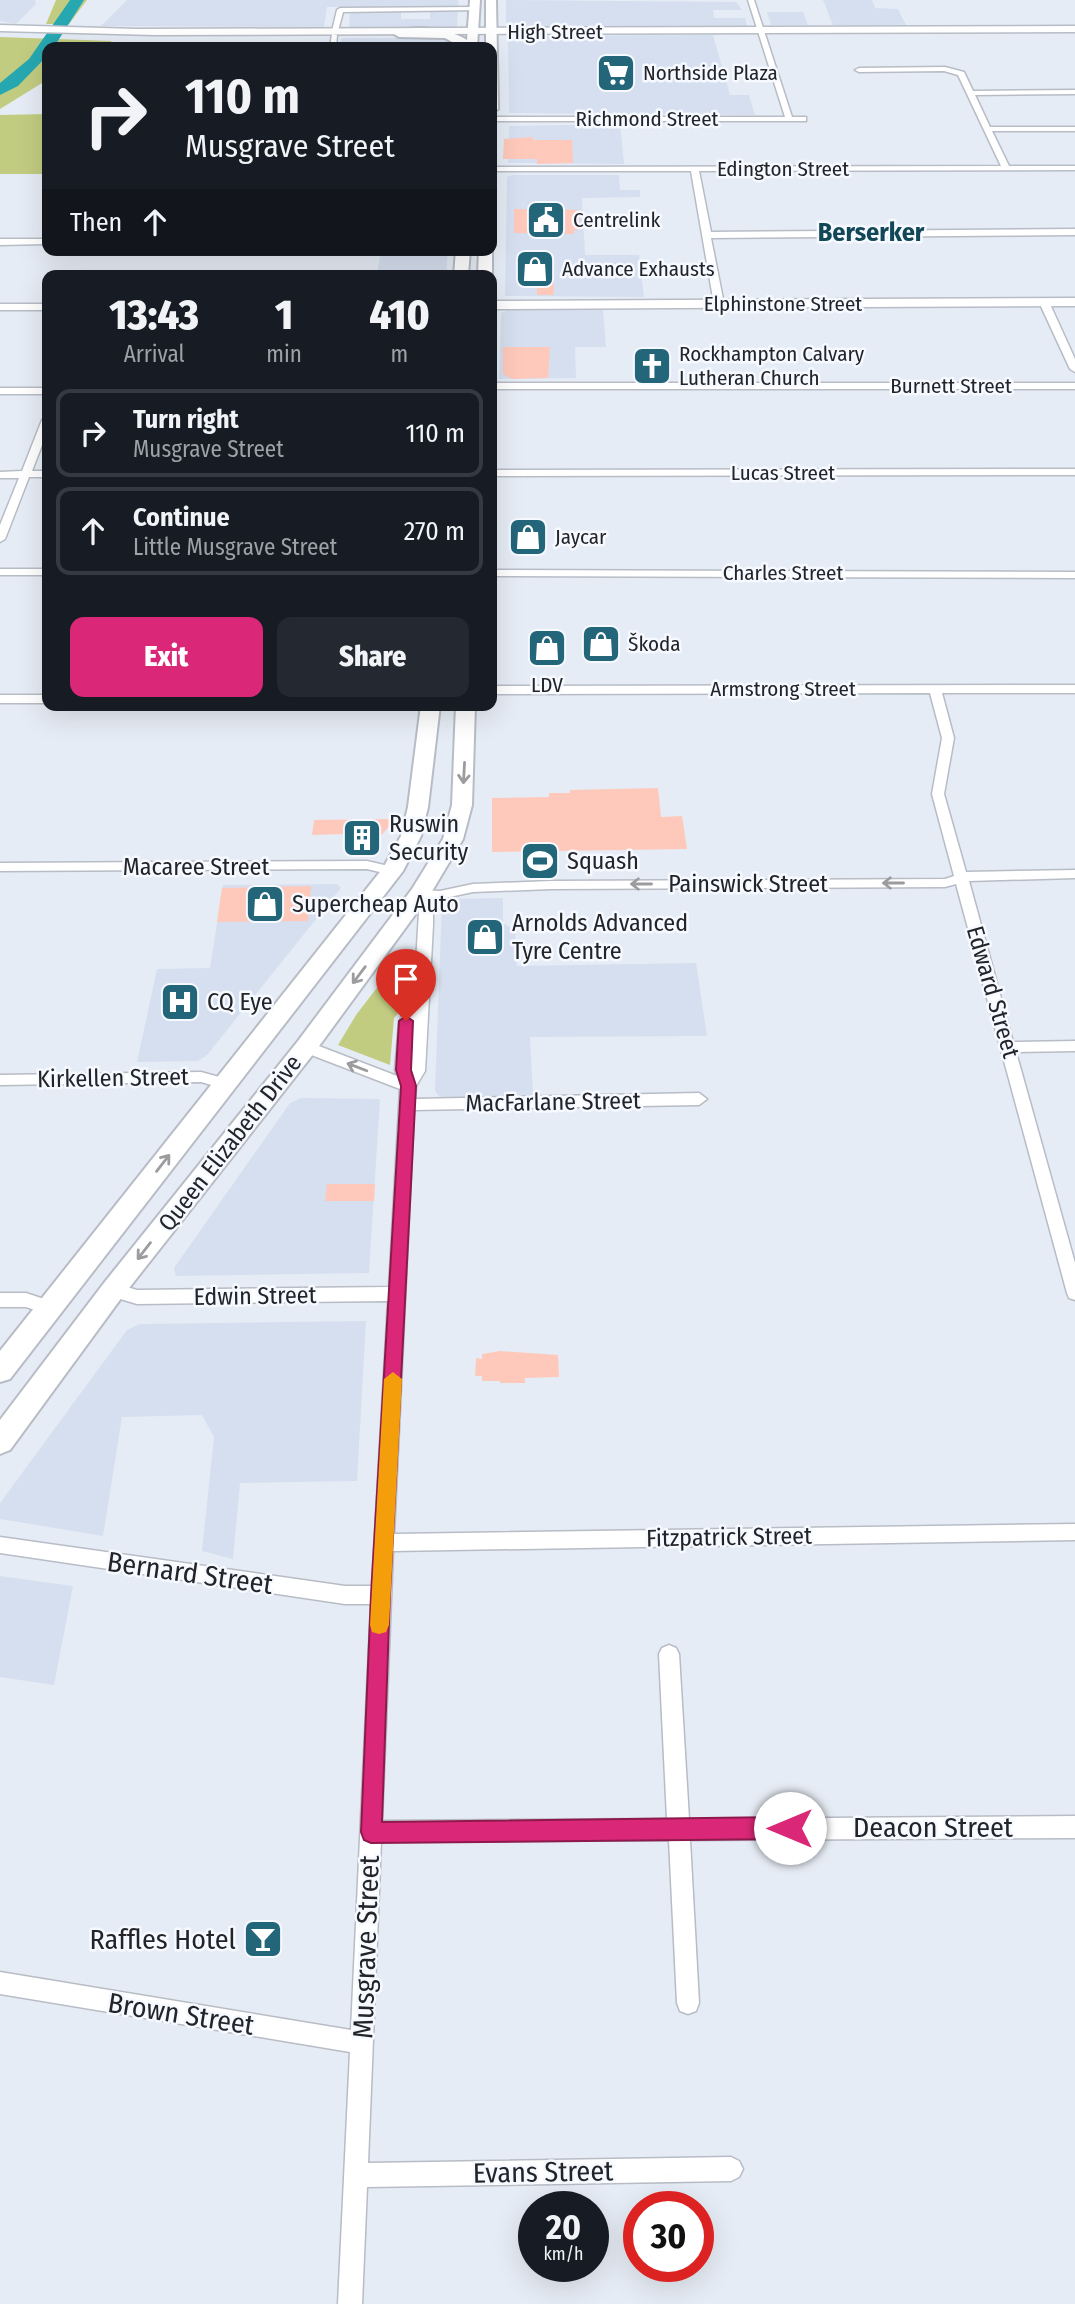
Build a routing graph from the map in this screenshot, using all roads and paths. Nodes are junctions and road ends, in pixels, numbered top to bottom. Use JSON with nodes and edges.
{"nodes":[{"id":1,"x":491,"y":0,"type":"edge"},
{"id":2,"x":751,"y":0,"type":"edge"},
{"id":3,"x":475,"y":5,"type":"edge"},
{"id":4,"x":0,"y":27,"type":"edge"},
{"id":5,"x":1075,"y":29,"type":"edge"},
{"id":6,"x":760,"y":30,"type":"junction"},
{"id":7,"x":472,"y":31,"type":"junction"},
{"id":8,"x":492,"y":31,"type":"junction"},
{"id":9,"x":335,"y":33,"type":"junction"},
{"id":10,"x":399,"y":34,"type":"junction"},
{"id":11,"x":334,"y":42,"type":"edge"},
{"id":12,"x":463,"y":42,"type":"edge"},
{"id":13,"x":470,"y":42,"type":"edge"},
{"id":14,"x":492,"y":42,"type":"edge"},
{"id":15,"x":859,"y":70,"type":"dead end"},
{"id":16,"x":1075,"y":92,"type":"edge"},
{"id":17,"x":970,"y":93,"type":"junction"},
{"id":18,"x":497,"y":119,"type":"edge"},
{"id":19,"x":789,"y":119,"type":"junction"},
{"id":20,"x":803,"y":119,"type":"dead end"},
{"id":21,"x":987,"y":129,"type":"junction"},
{"id":22,"x":1075,"y":129,"type":"edge"},
{"id":23,"x":1006,"y":168,"type":"junction"},
{"id":24,"x":1075,"y":168,"type":"edge"},
{"id":25,"x":497,"y":169,"type":"edge"},
{"id":26,"x":695,"y":169,"type":"junction"},
{"id":27,"x":1075,"y":232,"type":"edge"},
{"id":28,"x":708,"y":235,"type":"junction"},
{"id":29,"x":0,"y":242,"type":"edge"},
{"id":30,"x":42,"y":242,"type":"edge"},
{"id":31,"x":1044,"y":302,"type":"junction"},
{"id":32,"x":1075,"y":302,"type":"edge"},
{"id":33,"x":719,"y":304,"type":"junction"},
{"id":34,"x":497,"y":305,"type":"edge"},
{"id":35,"x":0,"y":307,"type":"edge"},
{"id":36,"x":42,"y":307,"type":"edge"},
{"id":37,"x":1075,"y":369,"type":"edge"},
{"id":38,"x":1075,"y":386,"type":"edge"},
{"id":39,"x":497,"y":387,"type":"edge"},
{"id":40,"x":0,"y":391,"type":"edge"},
{"id":41,"x":42,"y":391,"type":"edge"},
{"id":42,"x":42,"y":434,"type":"edge"},
{"id":43,"x":1075,"y":472,"type":"edge"},
{"id":44,"x":497,"y":473,"type":"edge"},
{"id":45,"x":26,"y":474,"type":"junction"},
{"id":46,"x":42,"y":474,"type":"edge"},
{"id":47,"x":0,"y":475,"type":"edge"},
{"id":48,"x":0,"y":539,"type":"edge"},
{"id":49,"x":0,"y":572,"type":"edge"},
{"id":50,"x":42,"y":572,"type":"edge"},
{"id":51,"x":497,"y":573,"type":"edge"},
{"id":52,"x":1075,"y":575,"type":"edge"},
{"id":53,"x":935,"y":689,"type":"junction"},
{"id":54,"x":1075,"y":689,"type":"edge"},
{"id":55,"x":497,"y":690,"type":"edge"},
{"id":56,"x":0,"y":699,"type":"edge"},
{"id":57,"x":42,"y":699,"type":"edge"},
{"id":58,"x":430,"y":711,"type":"edge"},
{"id":59,"x":466,"y":711,"type":"edge"},
{"id":60,"x":0,"y":867,"type":"edge"},
{"id":61,"x":392,"y":871,"type":"junction"},
{"id":62,"x":1075,"y":874,"type":"edge"},
{"id":63,"x":961,"y":879,"type":"junction"},
{"id":64,"x":418,"y":896,"type":"junction"},
{"id":65,"x":1075,"y":1046,"type":"edge"},
{"id":66,"x":306,"y":1047,"type":"junction"},
{"id":67,"x":1008,"y":1047,"type":"junction"},
{"id":68,"x":0,"y":1080,"type":"edge"},
{"id":69,"x":225,"y":1084,"type":"junction"},
{"id":70,"x":408,"y":1096,"type":"junction"},
{"id":71,"x":699,"y":1099,"type":"dead end"},
{"id":72,"x":1071,"y":1262,"type":"edge"},
{"id":73,"x":113,"y":1290,"type":"junction"},
{"id":74,"x":1075,"y":1293,"type":"edge"},
{"id":75,"x":398,"y":1294,"type":"junction"},
{"id":76,"x":0,"y":1300,"type":"edge"},
{"id":77,"x":50,"y":1308,"type":"junction"},
{"id":78,"x":0,"y":1371,"type":"edge"},
{"id":79,"x":0,"y":1442,"type":"edge"},
{"id":80,"x":1075,"y":1532,"type":"edge"},
{"id":81,"x":383,"y":1543,"type":"junction"},
{"id":82,"x":0,"y":1545,"type":"edge"},
{"id":83,"x":380,"y":1595,"type":"junction"},
{"id":84,"x":669,"y":1654,"type":"dead end"},
{"id":85,"x":1075,"y":1827,"type":"edge"},
{"id":86,"x":678,"y":1828,"type":"junction"},
{"id":87,"x":371,"y":1832,"type":"junction"},
{"id":88,"x":0,"y":1983,"type":"edge"},
{"id":89,"x":688,"y":2003,"type":"dead end"},
{"id":90,"x":362,"y":2043,"type":"junction"},
{"id":91,"x":731,"y":2169,"type":"dead end"},
{"id":92,"x":355,"y":2175,"type":"junction"},
{"id":93,"x":350,"y":2304,"type":"edge"}],
"edges":[{"from":1,"to":8,"type":"main road"},
{"from":2,"to":6,"type":"street"},
{"from":3,"to":7,"type":"main road"},
{"from":3,"to":9,"type":"street"},
{"from":4,"to":9,"type":"main road","name":"High Street"},
{"from":5,"to":6,"type":"main road","name":"High Street"},
{"from":6,"to":8,"type":"main road","name":"High Street"},
{"from":6,"to":19,"type":"street"},
{"from":7,"to":8,"type":"main road","name":"High Street"},
{"from":7,"to":9,"type":"main road","name":"High Street"},
{"from":7,"to":10,"type":"main road","name":"High Street"},
{"from":7,"to":13,"type":"main road"},
{"from":8,"to":14,"type":"main road"},
{"from":9,"to":10,"type":"main road","name":"High Street"},
{"from":9,"to":11,"type":"street"},
{"from":10,"to":12,"type":"main road"},
{"from":15,"to":17,"type":"street"},
{"from":16,"to":17,"type":"street"},
{"from":17,"to":21,"type":"street"},
{"from":18,"to":19,"type":"street","name":"Richmond Street"},
{"from":19,"to":20,"type":"street","name":"Richmond Street"},
{"from":21,"to":22,"type":"street"},
{"from":21,"to":23,"type":"street"},
{"from":23,"to":24,"type":"street","name":"Edington Street"},
{"from":23,"to":26,"type":"street","name":"Edington Street"},
{"from":25,"to":26,"type":"street","name":"Edington Street"},
{"from":26,"to":28,"type":"street"},
{"from":27,"to":28,"type":"street"},
{"from":28,"to":33,"type":"street"},
{"from":29,"to":30,"type":"street"},
{"from":31,"to":32,"type":"main road","name":"Elphinstone Street"},
{"from":31,"to":33,"type":"main road","name":"Elphinstone Street"},
{"from":31,"to":37,"type":"street"},
{"from":33,"to":34,"type":"main road","name":"Elphinstone Street"},
{"from":35,"to":36,"type":"street"},
{"from":38,"to":39,"type":"street","name":"Burnett Street"},
{"from":40,"to":41,"type":"street"},
{"from":42,"to":45,"type":"street"},
{"from":43,"to":44,"type":"street","name":"Lucas Street"},
{"from":45,"to":46,"type":"street"},
{"from":45,"to":47,"type":"street"},
{"from":45,"to":48,"type":"street"},
{"from":49,"to":50,"type":"street"},
{"from":51,"to":52,"type":"street","name":"Charles Street"},
{"from":53,"to":54,"type":"street","name":"Armstrong Street"},
{"from":53,"to":55,"type":"street","name":"Armstrong Street"},
{"from":53,"to":63,"type":"street","name":"Edward Street"},
{"from":56,"to":57,"type":"street"},
{"from":58,"to":61,"type":"main road","name":"Queen Elizabeth Drive"},
{"from":59,"to":64,"type":"main road","name":"Queen Elizabeth Drive","one_way":true},
{"from":60,"to":61,"type":"street","name":"Macaree Street"},
{"from":61,"to":69,"type":"main road","name":"Queen Elizabeth Drive"},
{"from":62,"to":63,"type":"street","name":"Painswick Street"},
{"from":63,"to":64,"type":"street","name":"Painswick Street","one_way":true},
{"from":63,"to":67,"type":"street","name":"Edward Street"},
{"from":64,"to":66,"type":"main road","name":"Queen Elizabeth Drive","one_way":true},
{"from":64,"to":70,"type":"street","name":"Musgrave Street"},
{"from":65,"to":67,"type":"street"},
{"from":70,"to":66,"type":"street","one_way":true},
{"from":66,"to":73,"type":"main road","name":"Queen Elizabeth Drive","one_way":true},
{"from":67,"to":72,"type":"street","name":"Edward Street"},
{"from":68,"to":69,"type":"street","name":"Kirkellen Street"},
{"from":77,"to":69,"type":"main road","name":"Queen Elizabeth Drive","one_way":true},
{"from":70,"to":71,"type":"street","name":"MacFarlane Street"},
{"from":70,"to":75,"type":"street","name":"Musgrave Street"},
{"from":72,"to":74,"type":"street","name":"Edward Street"},
{"from":73,"to":75,"type":"street","name":"Edwin Street"},
{"from":73,"to":79,"type":"main road","name":"Queen Elizabeth Drive"},
{"from":75,"to":81,"type":"street","name":"Musgrave Street"},
{"from":76,"to":77,"type":"street"},
{"from":77,"to":78,"type":"main road","name":"Queen Elizabeth Drive"},
{"from":80,"to":81,"type":"street","name":"Fitzpatrick Street"},
{"from":81,"to":83,"type":"street","name":"Musgrave Street"},
{"from":82,"to":83,"type":"street","name":"Bernard Street"},
{"from":83,"to":87,"type":"street","name":"Musgrave Street"},
{"from":84,"to":86,"type":"street"},
{"from":85,"to":86,"type":"street","name":"Deacon Street"},
{"from":86,"to":87,"type":"street","name":"Deacon Street"},
{"from":86,"to":89,"type":"street"},
{"from":87,"to":90,"type":"street","name":"Musgrave Street"},
{"from":88,"to":90,"type":"street","name":"Brown Street"},
{"from":90,"to":92,"type":"street","name":"Musgrave Street"},
{"from":91,"to":92,"type":"street","name":"Evans Street"},
{"from":92,"to":93,"type":"street","name":"Musgrave Street"}]}
